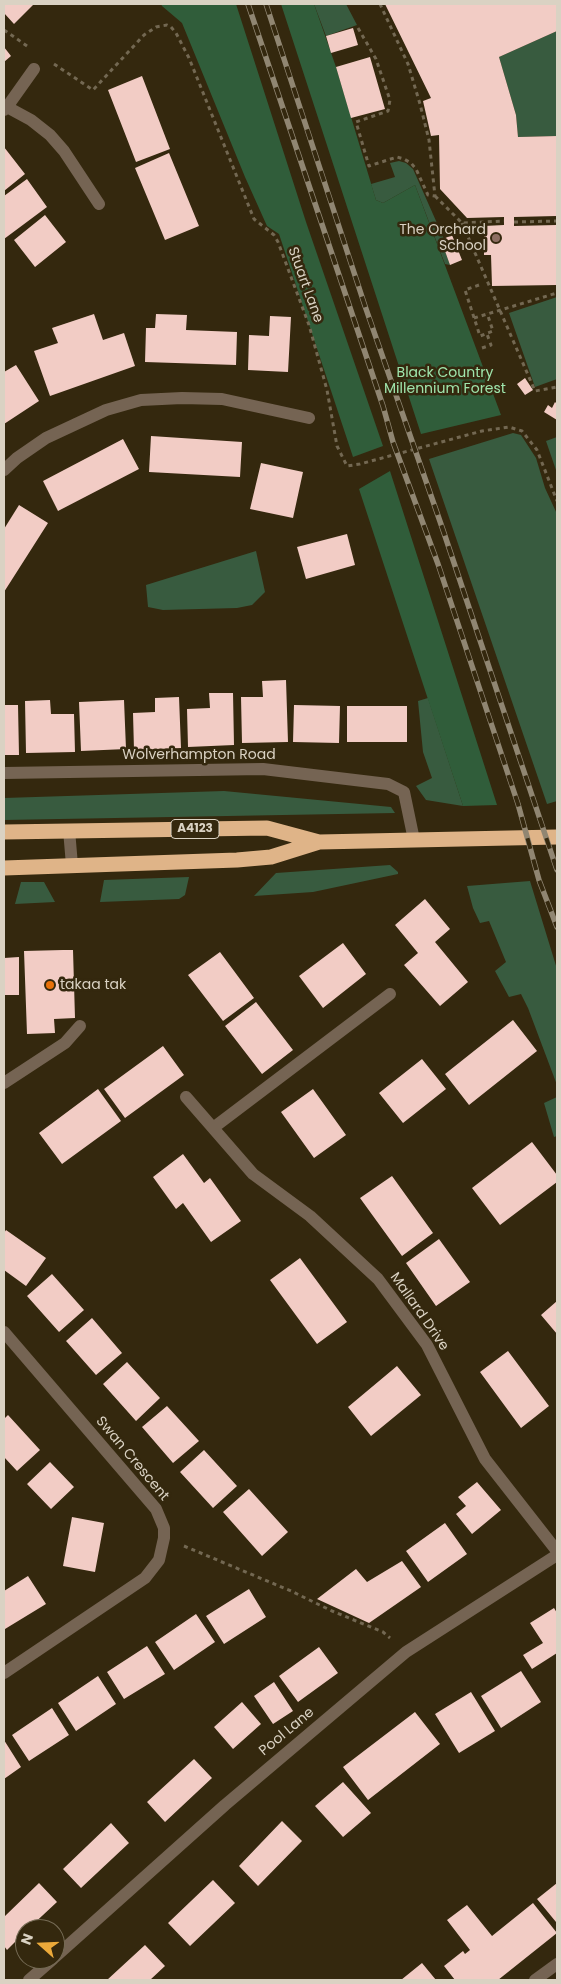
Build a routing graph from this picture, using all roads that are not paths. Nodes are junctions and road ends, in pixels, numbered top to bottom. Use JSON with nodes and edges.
{"nodes":[{"id":1,"x":34,"y":69,"type":"dead end"},
{"id":2,"x":5,"y":108,"type":"edge"},
{"id":3,"x":98,"y":204,"type":"dead end"},
{"id":4,"x":309,"y":418,"type":"dead end"},
{"id":5,"x":4,"y":470,"type":"edge"},
{"id":6,"x":4,"y":773,"type":"edge"},
{"id":7,"x":70,"y":830,"type":"junction"},
{"id":8,"x":4,"y":832,"type":"edge"},
{"id":9,"x":557,"y":837,"type":"edge"},
{"id":10,"x":414,"y":840,"type":"junction"},
{"id":11,"x":319,"y":842,"type":"junction"},
{"id":12,"x":72,"y":865,"type":"junction"},
{"id":13,"x":4,"y":868,"type":"edge"},
{"id":14,"x":390,"y":994,"type":"dead end"},
{"id":15,"x":80,"y":1026,"type":"dead end"},
{"id":16,"x":4,"y":1083,"type":"edge"},
{"id":17,"x":186,"y":1097,"type":"dead end"},
{"id":18,"x":213,"y":1128,"type":"junction"},
{"id":19,"x":4,"y":1332,"type":"edge"},
{"id":20,"x":557,"y":1551,"type":"edge"},
{"id":21,"x":557,"y":1555,"type":"edge"},
{"id":22,"x":4,"y":1673,"type":"edge"},
{"id":23,"x":65,"y":1948,"type":"edge"},
{"id":24,"x":557,"y":1964,"type":"edge"},
{"id":25,"x":42,"y":1969,"type":"edge"},
{"id":26,"x":29,"y":1980,"type":"edge"},
{"id":27,"x":535,"y":1980,"type":"edge"}],
"edges":[{"from":1,"to":2,"type":"street"},
{"from":2,"to":3,"type":"street"},
{"from":4,"to":5,"type":"street"},
{"from":6,"to":10,"type":"street","name":"Wolverhampton Road"},
{"from":7,"to":8,"type":"highway","number":"A4123"},
{"from":7,"to":11,"type":"highway","number":"A4123"},
{"from":7,"to":12,"type":"street"},
{"from":9,"to":10,"type":"highway","number":"A4123"},
{"from":10,"to":11,"type":"highway","number":"A4123"},
{"from":11,"to":12,"type":"highway","number":"A4123"},
{"from":12,"to":13,"type":"highway","number":"A4123"},
{"from":14,"to":18,"type":"street"},
{"from":15,"to":16,"type":"street"},
{"from":17,"to":18,"type":"street","name":"Mallard Drive"},
{"from":18,"to":20,"type":"street","name":"Mallard Drive"},
{"from":19,"to":22,"type":"street","name":"Swan Crescent"},
{"from":21,"to":23,"type":"street","name":"Pool Lane"},
{"from":24,"to":27,"type":"street"},
{"from":25,"to":26,"type":"street","name":"Pool Lane"}]}
